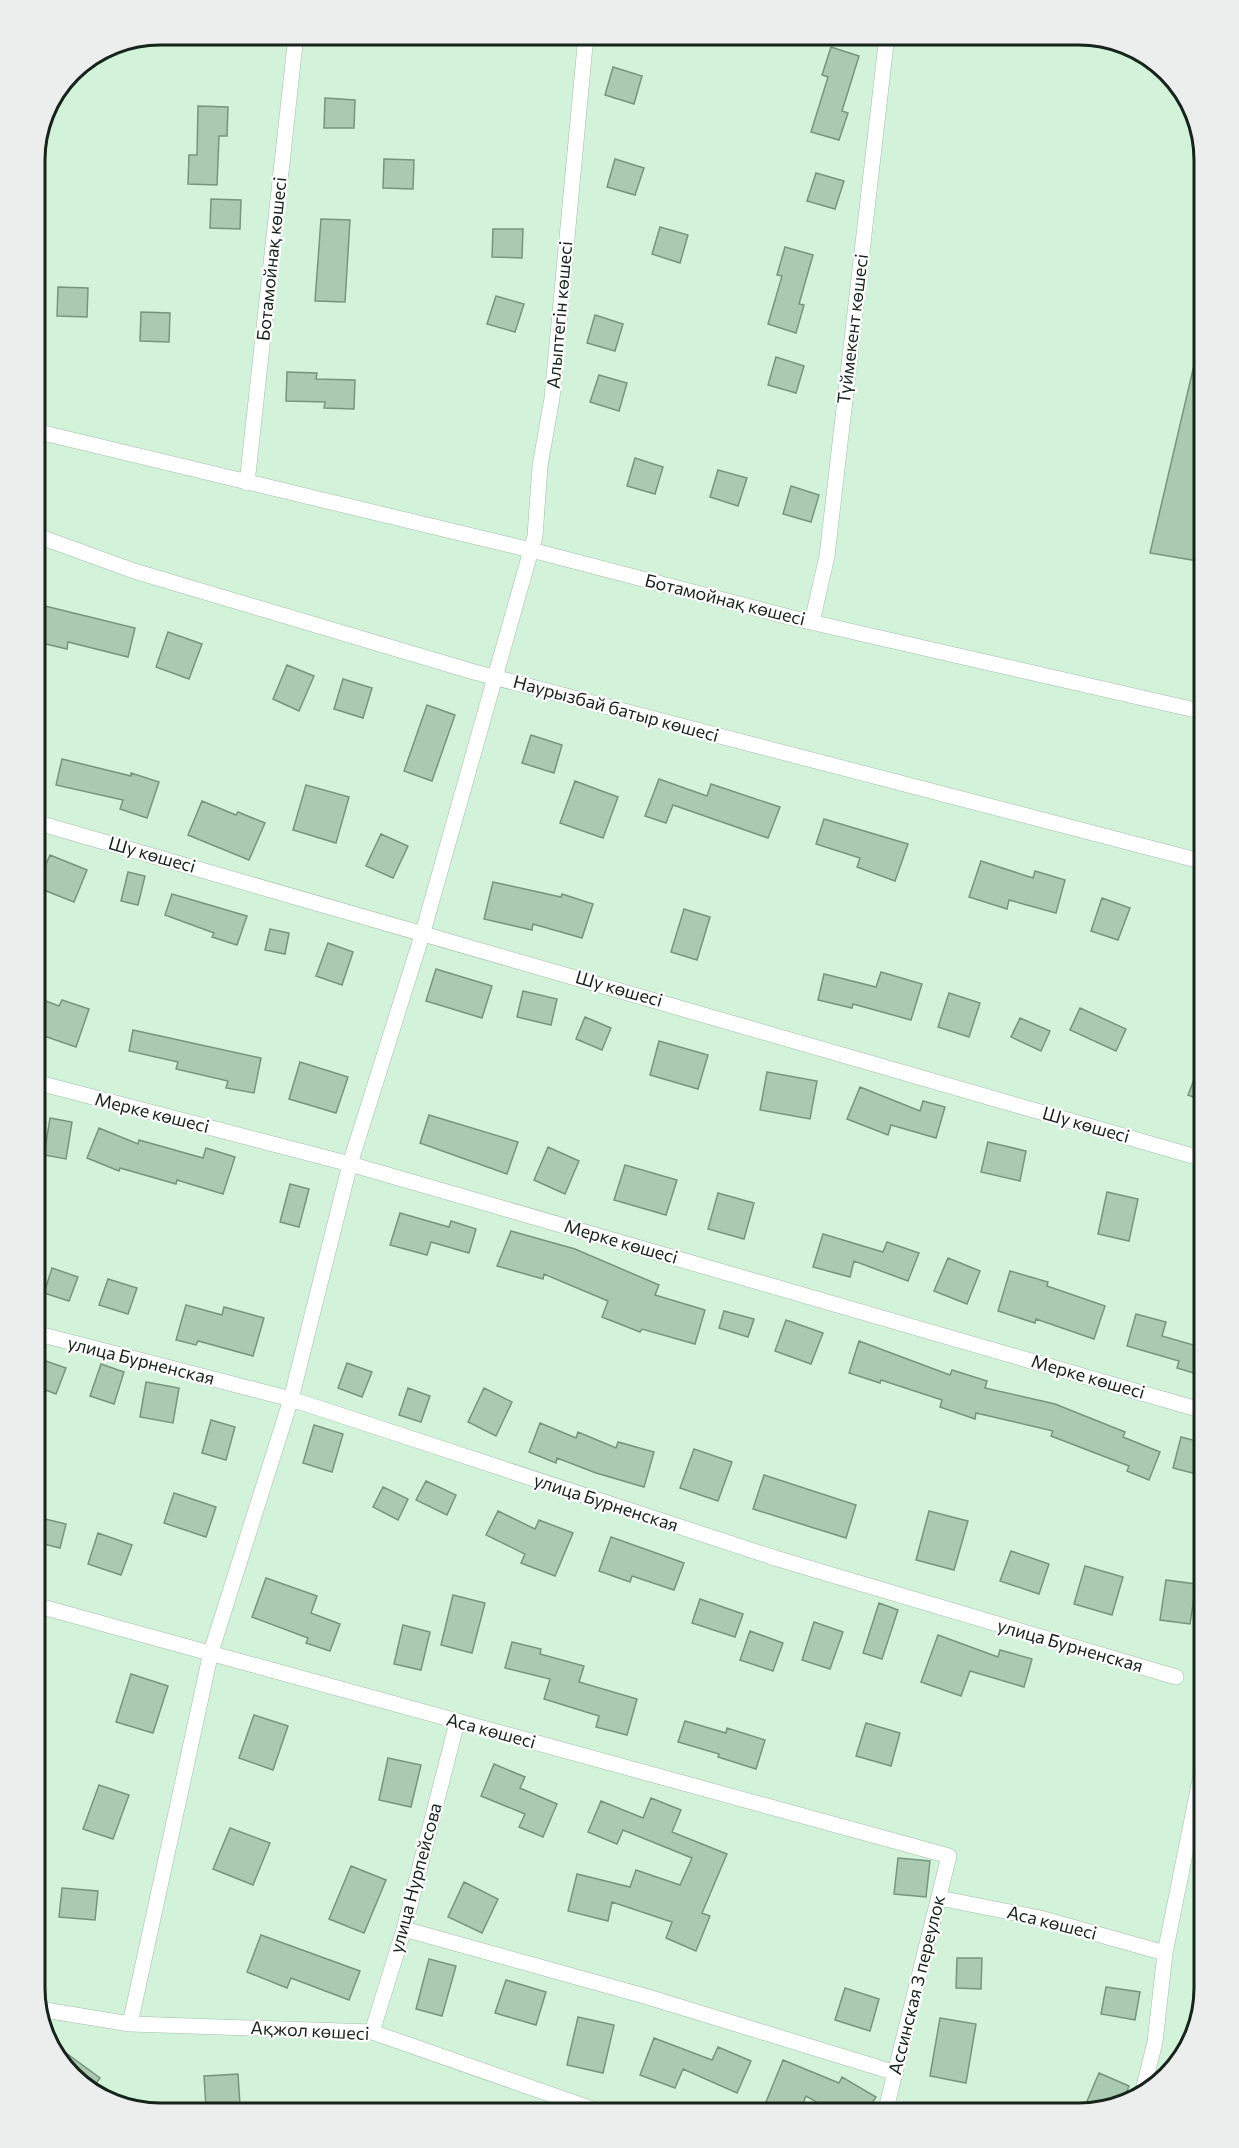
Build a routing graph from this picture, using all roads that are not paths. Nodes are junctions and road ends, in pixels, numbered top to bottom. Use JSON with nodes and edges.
{"nodes":[{"id":1,"x":295,"y":45,"type":"edge"},
{"id":2,"x":585,"y":45,"type":"edge"},
{"id":3,"x":886,"y":45,"type":"edge"},
{"id":4,"x":45,"y":433,"type":"edge"},
{"id":5,"x":247,"y":483,"type":"junction"},
{"id":6,"x":45,"y":539,"type":"edge"},
{"id":7,"x":531,"y":550,"type":"junction"},
{"id":8,"x":812,"y":622,"type":"junction"},
{"id":9,"x":495,"y":677,"type":"junction"},
{"id":10,"x":1194,"y":710,"type":"edge"},
{"id":11,"x":45,"y":825,"type":"edge"},
{"id":12,"x":1194,"y":859,"type":"edge"},
{"id":13,"x":423,"y":932,"type":"junction"},
{"id":14,"x":45,"y":1085,"type":"edge"},
{"id":15,"x":1194,"y":1156,"type":"edge"},
{"id":16,"x":351,"y":1164,"type":"junction"},
{"id":17,"x":45,"y":1336,"type":"edge"},
{"id":18,"x":291,"y":1399,"type":"junction"},
{"id":19,"x":1194,"y":1408,"type":"edge"},
{"id":20,"x":45,"y":1608,"type":"edge"},
{"id":21,"x":211,"y":1652,"type":"junction"},
{"id":22,"x":1176,"y":1677,"type":"dead end"},
{"id":23,"x":457,"y":1722,"type":"junction"},
{"id":24,"x":1194,"y":1809,"type":"edge"},
{"id":25,"x":949,"y":1856,"type":"joint"},
{"id":26,"x":939,"y":1898,"type":"junction"},
{"id":27,"x":404,"y":1929,"type":"junction"},
{"id":28,"x":1165,"y":1953,"type":"junction"},
{"id":29,"x":47,"y":2010,"type":"edge"},
{"id":30,"x":130,"y":2024,"type":"junction"},
{"id":31,"x":372,"y":2032,"type":"junction"},
{"id":32,"x":896,"y":2073,"type":"junction"},
{"id":33,"x":1145,"y":2082,"type":"edge"},
{"id":34,"x":575,"y":2103,"type":"edge"},
{"id":35,"x":888,"y":2103,"type":"edge"}],
"edges":[{"from":1,"to":5,"type":"street","name":"Ботамойнақ көшесі"},
{"from":2,"to":7,"type":"street","name":"Алыптегін көшесі"},
{"from":3,"to":8,"type":"street","name":"Түймекент көшесі"},
{"from":4,"to":5,"type":"street","name":"Ботамойнақ көшесі"},
{"from":5,"to":7,"type":"street","name":"Ботамойнақ көшесі"},
{"from":6,"to":9,"type":"street","name":"Наурызбай батыр көшесі"},
{"from":7,"to":8,"type":"street","name":"Ботамойнақ көшесі"},
{"from":7,"to":9,"type":"street","name":"Алыптегін көшесі"},
{"from":8,"to":10,"type":"street","name":"Ботамойнақ көшесі"},
{"from":9,"to":12,"type":"street","name":"Наурызбай батыр көшесі"},
{"from":9,"to":13,"type":"street","name":"Алыптегін көшесі"},
{"from":11,"to":13,"type":"street","name":"Шу көшесі"},
{"from":13,"to":15,"type":"street","name":"Шу көшесі"},
{"from":13,"to":16,"type":"street","name":"Алыптегін көшесі"},
{"from":14,"to":16,"type":"street","name":"Мерке көшесі"},
{"from":16,"to":18,"type":"street","name":"Алыптегін көшесі"},
{"from":16,"to":19,"type":"street","name":"Мерке көшесі"},
{"from":17,"to":18,"type":"street","name":"улица Бурненская"},
{"from":18,"to":21,"type":"street","name":"Алыптегін көшесі"},
{"from":18,"to":22,"type":"street","name":"улица Бурненская"},
{"from":20,"to":21,"type":"street","name":"Аса көшесі"},
{"from":21,"to":23,"type":"street","name":"Аса көшесі"},
{"from":21,"to":30,"type":"street","name":"Алыптегін көшесі"},
{"from":23,"to":25,"type":"street","name":"Аса көшесі"},
{"from":23,"to":27,"type":"street","name":"улица Нурпейсова"},
{"from":24,"to":28,"type":"street"},
{"from":25,"to":26,"type":"street","name":"Ассинская 3 переулок"},
{"from":26,"to":28,"type":"street","name":"Аса көшесі"},
{"from":26,"to":32,"type":"street","name":"Ассинская 3 переулок"},
{"from":27,"to":31,"type":"street","name":"улица Нурпейсова"},
{"from":27,"to":32,"type":"street"},
{"from":28,"to":33,"type":"street"},
{"from":29,"to":30,"type":"street","name":"Ақжол көшесі"},
{"from":30,"to":31,"type":"street","name":"Ақжол көшесі"},
{"from":31,"to":34,"type":"street","name":"Ақжол көшесі"},
{"from":32,"to":35,"type":"street","name":"Ассинская 3 переулок"}]}
